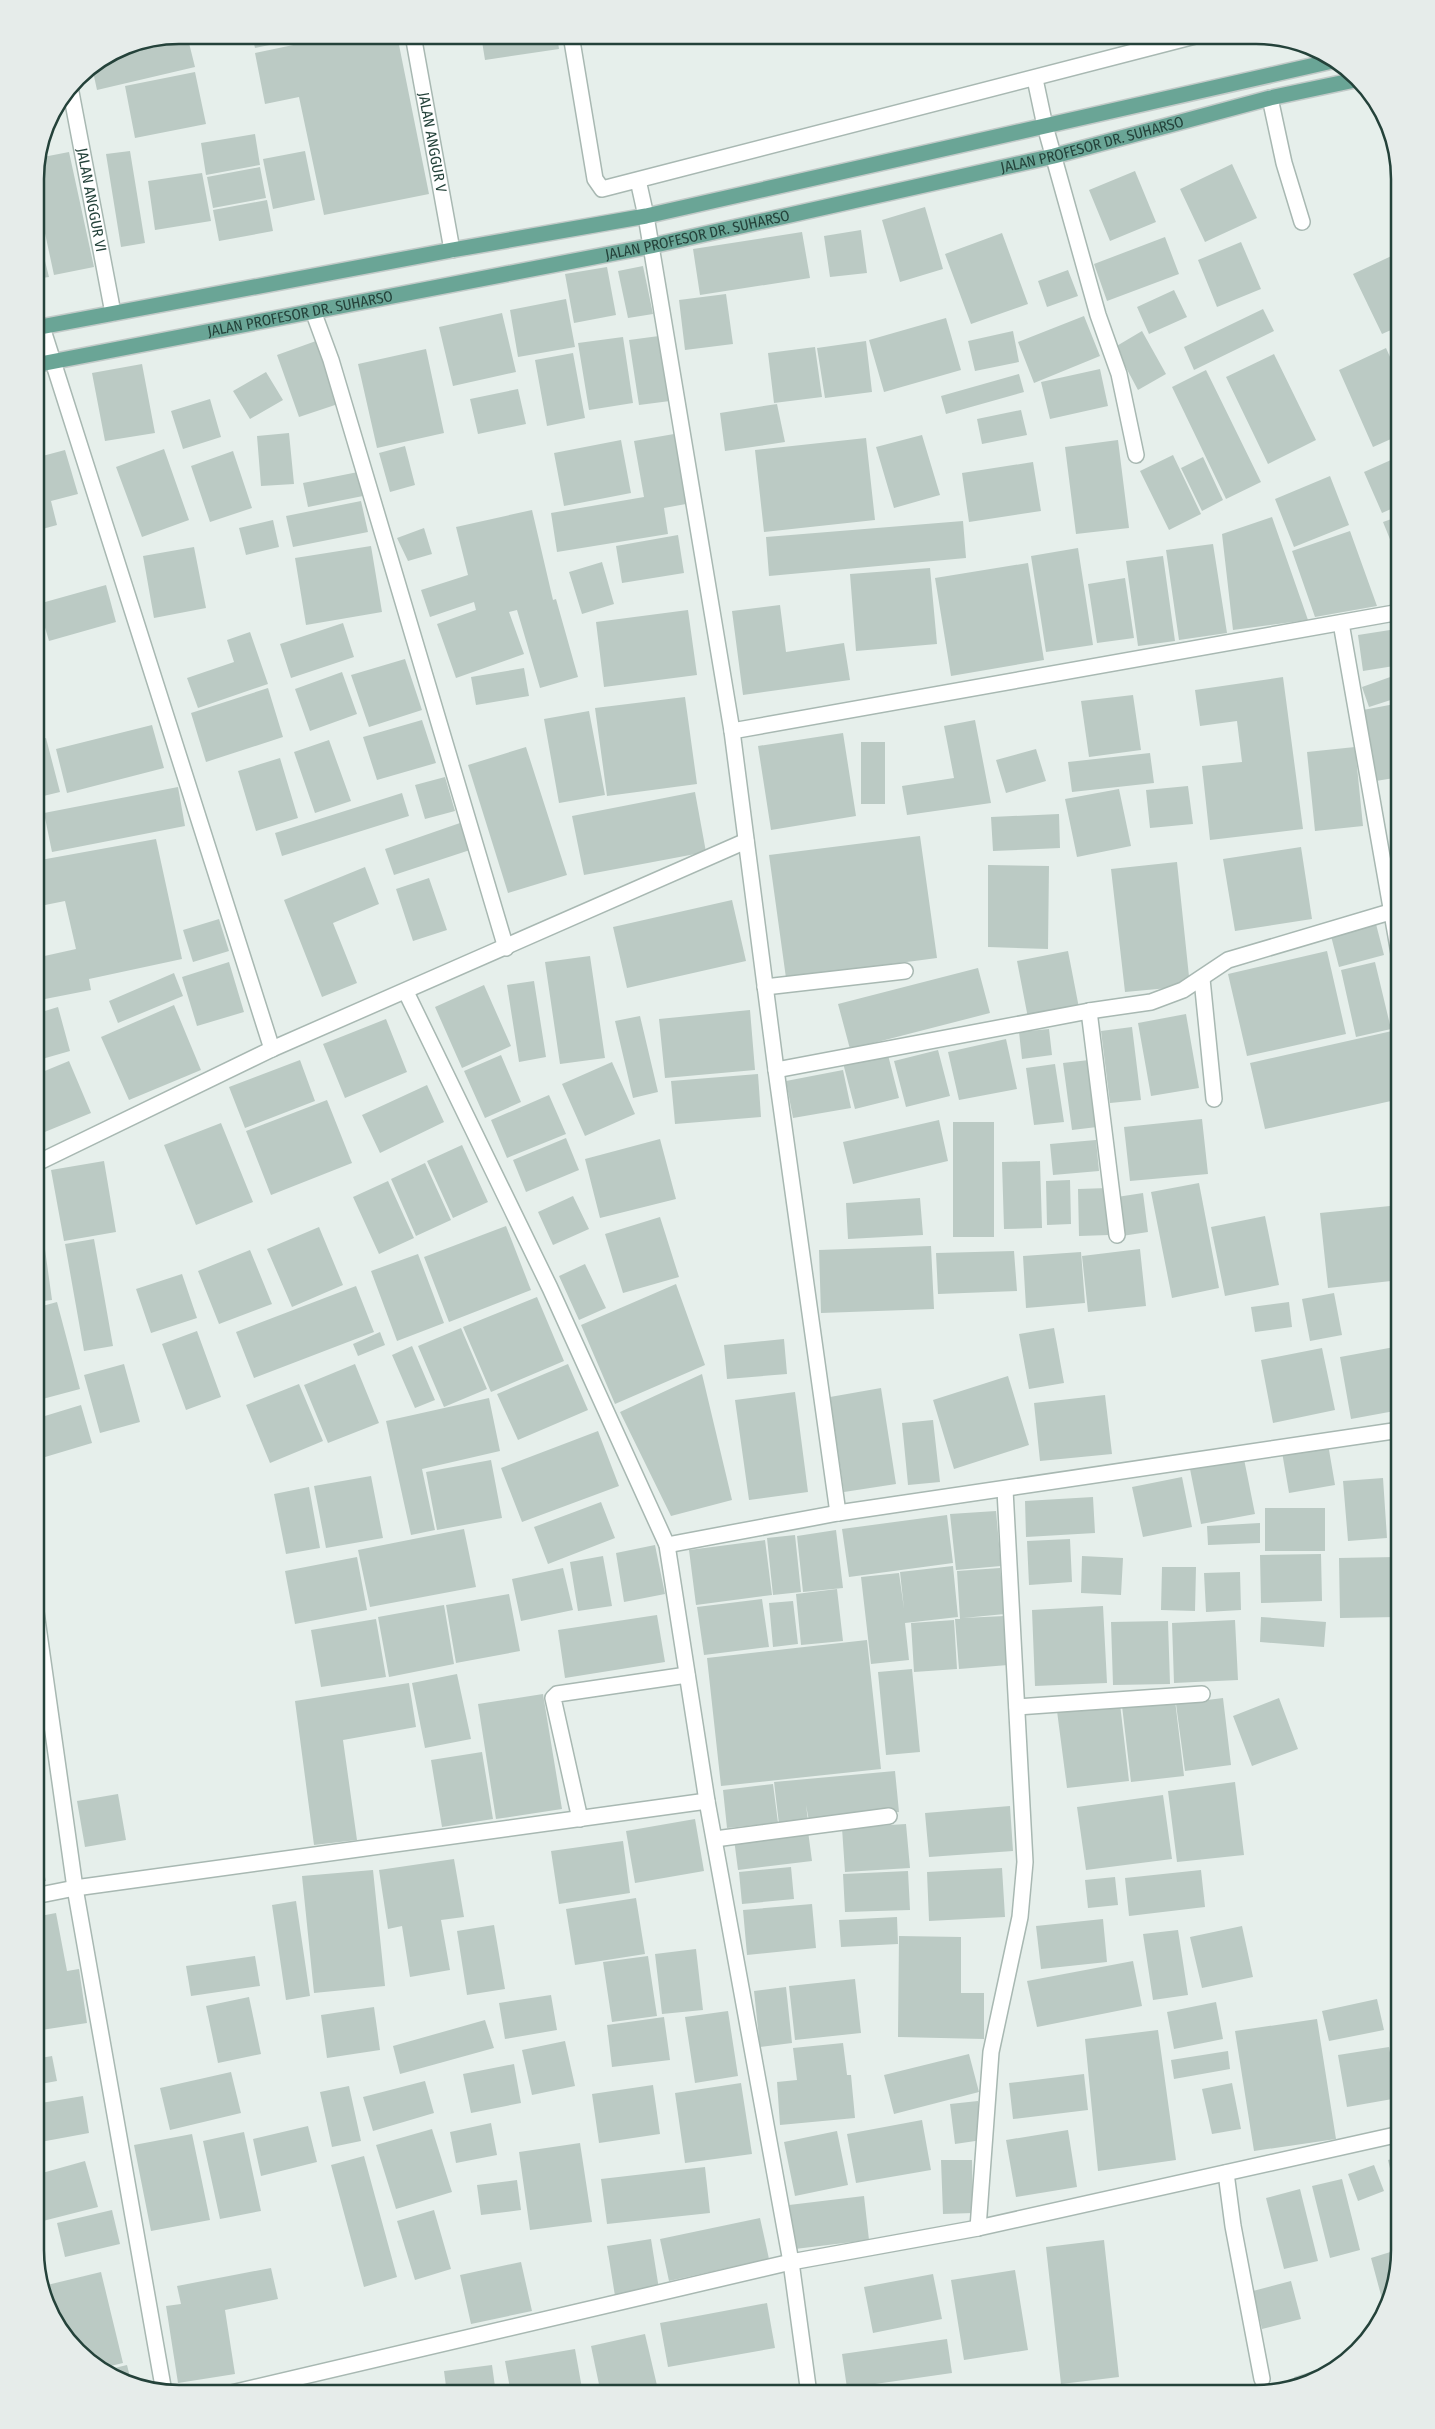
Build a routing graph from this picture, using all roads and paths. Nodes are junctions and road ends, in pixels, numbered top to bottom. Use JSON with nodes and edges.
{"nodes":[{"id":1,"x":415,"y":44,"type":"edge"},
{"id":2,"x":572,"y":44,"type":"edge"},
{"id":3,"x":1165,"y":44,"type":"edge"},
{"id":4,"x":1325,"y":63,"type":"edge"},
{"id":5,"x":1035,"y":79,"type":"junction"},
{"id":6,"x":1349,"y":81,"type":"edge"},
{"id":7,"x":72,"y":97,"type":"edge"},
{"id":8,"x":1270,"y":98,"type":"junction"},
{"id":9,"x":1045,"y":126,"type":"junction"},
{"id":10,"x":1054,"y":156,"type":"junction"},
{"id":11,"x":638,"y":180,"type":"junction"},
{"id":12,"x":646,"y":216,"type":"junction"},
{"id":13,"x":1302,"y":222,"type":"dead end"},
{"id":14,"x":652,"y":246,"type":"junction"},
{"id":15,"x":452,"y":250,"type":"junction"},
{"id":16,"x":313,"y":311,"type":"junction"},
{"id":17,"x":113,"y":313,"type":"junction"},
{"id":18,"x":44,"y":326,"type":"edge"},
{"id":19,"x":44,"y":340,"type":"edge"},
{"id":20,"x":52,"y":362,"type":"junction"},
{"id":21,"x":44,"y":363,"type":"edge"},
{"id":22,"x":1136,"y":455,"type":"dead end"},
{"id":23,"x":1391,"y":614,"type":"edge"},
{"id":24,"x":1341,"y":623,"type":"junction"},
{"id":25,"x":732,"y":731,"type":"junction"},
{"id":26,"x":746,"y":841,"type":"junction"},
{"id":27,"x":1391,"y":884,"type":"edge"},
{"id":28,"x":1391,"y":911,"type":"edge"},
{"id":29,"x":506,"y":948,"type":"junction"},
{"id":30,"x":906,"y":971,"type":"dead end"},
{"id":31,"x":1202,"y":979,"type":"junction"},
{"id":32,"x":765,"y":987,"type":"junction"},
{"id":33,"x":406,"y":992,"type":"junction"},
{"id":34,"x":1089,"y":1011,"type":"junction"},
{"id":35,"x":272,"y":1049,"type":"junction"},
{"id":36,"x":776,"y":1070,"type":"junction"},
{"id":37,"x":1214,"y":1099,"type":"dead end"},
{"id":38,"x":44,"y":1160,"type":"edge"},
{"id":39,"x":1117,"y":1236,"type":"dead end"},
{"id":40,"x":1391,"y":1431,"type":"edge"},
{"id":41,"x":1005,"y":1490,"type":"junction"},
{"id":42,"x":838,"y":1514,"type":"junction"},
{"id":43,"x":667,"y":1545,"type":"junction"},
{"id":44,"x":44,"y":1669,"type":"edge"},
{"id":45,"x":687,"y":1675,"type":"junction"},
{"id":46,"x":1202,"y":1694,"type":"dead end"},
{"id":47,"x":1017,"y":1707,"type":"junction"},
{"id":48,"x":707,"y":1801,"type":"junction"},
{"id":49,"x":889,"y":1816,"type":"dead end"},
{"id":50,"x":580,"y":1819,"type":"junction"},
{"id":51,"x":715,"y":1839,"type":"junction"},
{"id":52,"x":75,"y":1888,"type":"junction"},
{"id":53,"x":44,"y":1894,"type":"edge"},
{"id":54,"x":1391,"y":2136,"type":"edge"},
{"id":55,"x":1226,"y":2173,"type":"junction"},
{"id":56,"x":978,"y":2228,"type":"junction"},
{"id":57,"x":791,"y":2262,"type":"junction"},
{"id":58,"x":1262,"y":2379,"type":"dead end"},
{"id":59,"x":163,"y":2384,"type":"edge"},
{"id":60,"x":265,"y":2385,"type":"edge"},
{"id":61,"x":808,"y":2385,"type":"edge"}],
"edges":[{"from":1,"to":15,"type":"street","name":"JALAN ANGGUR V"},
{"from":2,"to":11,"type":"street"},
{"from":3,"to":5,"type":"street"},
{"from":4,"to":9,"type":"main road","name":"JALAN PROFESOR DR. SUHARSO"},
{"from":5,"to":9,"type":"street"},
{"from":5,"to":11,"type":"street"},
{"from":6,"to":8,"type":"main road","name":"JALAN PROFESOR DR. SUHARSO"},
{"from":7,"to":17,"type":"street","name":"JALAN ANGGUR VI"},
{"from":8,"to":10,"type":"main road","name":"JALAN PROFESOR DR. SUHARSO"},
{"from":8,"to":13,"type":"street"},
{"from":9,"to":10,"type":"street"},
{"from":9,"to":12,"type":"main road","name":"JALAN PROFESOR DR. SUHARSO"},
{"from":10,"to":14,"type":"main road","name":"JALAN PROFESOR DR. SUHARSO"},
{"from":10,"to":22,"type":"street"},
{"from":11,"to":12,"type":"street"},
{"from":12,"to":14,"type":"street"},
{"from":12,"to":15,"type":"main road","name":"JALAN PROFESOR DR. SUHARSO"},
{"from":14,"to":16,"type":"main road","name":"JALAN PROFESOR DR. SUHARSO"},
{"from":14,"to":25,"type":"street"},
{"from":15,"to":17,"type":"main road","name":"JALAN PROFESOR DR. SUHARSO"},
{"from":16,"to":20,"type":"main road","name":"JALAN PROFESOR DR. SUHARSO"},
{"from":16,"to":29,"type":"street"},
{"from":17,"to":18,"type":"main road","name":"JALAN PROFESOR DR. SUHARSO"},
{"from":19,"to":20,"type":"street"},
{"from":20,"to":21,"type":"main road","name":"JALAN PROFESOR DR. SUHARSO"},
{"from":20,"to":35,"type":"street"},
{"from":23,"to":24,"type":"street"},
{"from":24,"to":25,"type":"street"},
{"from":24,"to":27,"type":"street"},
{"from":25,"to":26,"type":"street"},
{"from":26,"to":29,"type":"street"},
{"from":26,"to":32,"type":"street"},
{"from":28,"to":31,"type":"street"},
{"from":29,"to":33,"type":"street"},
{"from":30,"to":32,"type":"street"},
{"from":31,"to":34,"type":"street"},
{"from":31,"to":37,"type":"street"},
{"from":32,"to":36,"type":"street"},
{"from":33,"to":35,"type":"street"},
{"from":33,"to":43,"type":"street"},
{"from":34,"to":36,"type":"street"},
{"from":34,"to":39,"type":"street"},
{"from":35,"to":38,"type":"street"},
{"from":36,"to":42,"type":"street"},
{"from":40,"to":41,"type":"street"},
{"from":41,"to":42,"type":"street"},
{"from":41,"to":47,"type":"street"},
{"from":42,"to":43,"type":"street"},
{"from":43,"to":45,"type":"street"},
{"from":44,"to":52,"type":"street"},
{"from":45,"to":48,"type":"street"},
{"from":45,"to":50,"type":"street"},
{"from":46,"to":47,"type":"street"},
{"from":47,"to":56,"type":"street"},
{"from":48,"to":50,"type":"street"},
{"from":48,"to":51,"type":"street"},
{"from":49,"to":51,"type":"street"},
{"from":50,"to":52,"type":"street"},
{"from":51,"to":57,"type":"street"},
{"from":52,"to":53,"type":"street"},
{"from":52,"to":59,"type":"street"},
{"from":54,"to":55,"type":"street"},
{"from":55,"to":56,"type":"street"},
{"from":55,"to":58,"type":"street"},
{"from":56,"to":57,"type":"street"},
{"from":57,"to":60,"type":"street"},
{"from":57,"to":61,"type":"street"}]}
